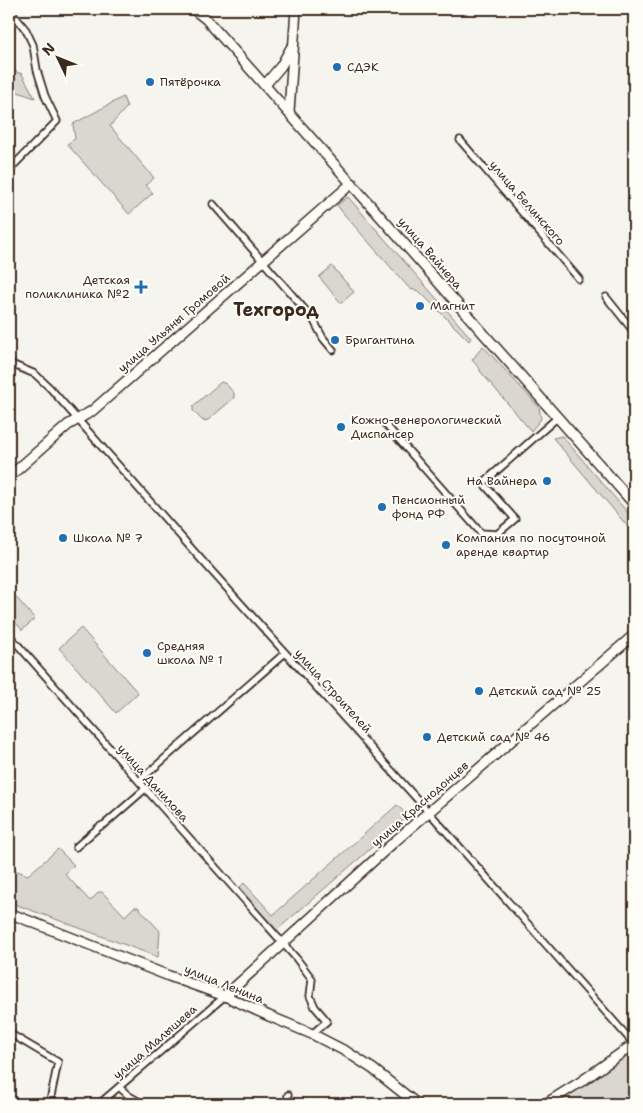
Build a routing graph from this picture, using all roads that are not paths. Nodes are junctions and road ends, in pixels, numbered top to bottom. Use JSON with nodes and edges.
{"nodes":[{"id":1,"x":9,"y":9,"type":"edge"},
{"id":2,"x":193,"y":9,"type":"edge"},
{"id":3,"x":198,"y":9,"type":"edge"},
{"id":4,"x":296,"y":9,"type":"edge"},
{"id":5,"x":206,"y":18,"type":"junction"},
{"id":6,"x":293,"y":44,"type":"junction"},
{"id":7,"x":265,"y":85,"type":"junction"},
{"id":8,"x":289,"y":112,"type":"junction"},
{"id":9,"x":460,"y":140,"type":"dead end"},
{"id":10,"x":9,"y":170,"type":"edge"},
{"id":11,"x":352,"y":184,"type":"junction"},
{"id":12,"x":213,"y":204,"type":"dead end"},
{"id":13,"x":262,"y":262,"type":"junction"},
{"id":14,"x":579,"y":279,"type":"dead end"},
{"id":15,"x":606,"y":297,"type":"dead end"},
{"id":16,"x":634,"y":332,"type":"edge"},
{"id":17,"x":333,"y":350,"type":"dead end"},
{"id":18,"x":9,"y":363,"type":"edge"},
{"id":19,"x":558,"y":417,"type":"junction"},
{"id":20,"x":78,"y":420,"type":"junction"},
{"id":21,"x":386,"y":424,"type":"dead end"},
{"id":22,"x":9,"y":477,"type":"edge"},
{"id":23,"x":634,"y":504,"type":"edge"},
{"id":24,"x":9,"y":635,"type":"edge"},
{"id":25,"x":634,"y":635,"type":"edge"},
{"id":26,"x":285,"y":653,"type":"junction"},
{"id":27,"x":139,"y":781,"type":"junction"},
{"id":28,"x":145,"y":789,"type":"junction"},
{"id":29,"x":429,"y":813,"type":"junction"},
{"id":30,"x":76,"y":847,"type":"dead end"},
{"id":31,"x":9,"y":913,"type":"edge"},
{"id":32,"x":283,"y":943,"type":"junction"},
{"id":33,"x":225,"y":996,"type":"junction"},
{"id":34,"x":9,"y":1033,"type":"edge"},
{"id":35,"x":312,"y":1034,"type":"junction"},
{"id":36,"x":634,"y":1044,"type":"edge"},
{"id":37,"x":119,"y":1087,"type":"junction"},
{"id":38,"x":288,"y":1095,"type":"dead end"},
{"id":39,"x":50,"y":1104,"type":"edge"},
{"id":40,"x":99,"y":1104,"type":"edge"},
{"id":41,"x":142,"y":1104,"type":"edge"},
{"id":42,"x":287,"y":1104,"type":"edge"},
{"id":43,"x":417,"y":1104,"type":"edge"},
{"id":44,"x":545,"y":1104,"type":"edge"}],
"edges":[{"from":1,"to":10,"type":"street"},
{"from":2,"to":5,"type":"main road","name":"улица Вайнера"},
{"from":3,"to":5,"type":"street","name":"улица Вайнера"},
{"from":4,"to":6,"type":"main road"},
{"from":5,"to":7,"type":"main road","name":"улица Вайнера"},
{"from":6,"to":7,"type":"main road"},
{"from":6,"to":8,"type":"main road"},
{"from":7,"to":8,"type":"main road","name":"улица Вайнера"},
{"from":8,"to":11,"type":"main road","name":"улица Вайнера"},
{"from":9,"to":14,"type":"street","name":"улица Белинского"},
{"from":11,"to":13,"type":"main road","name":"улица Ульяны Громовой"},
{"from":11,"to":19,"type":"main road","name":"улица Вайнера"},
{"from":12,"to":13,"type":"street"},
{"from":13,"to":17,"type":"street"},
{"from":13,"to":20,"type":"main road","name":"улица Ульяны Громовой"},
{"from":15,"to":16,"type":"street"},
{"from":18,"to":20,"type":"street","name":"улица Строителей"},
{"from":19,"to":21,"type":"street"},
{"from":19,"to":23,"type":"main road","name":"улица Вайнера"},
{"from":20,"to":22,"type":"main road","name":"улица Ульяны Громовой"},
{"from":20,"to":26,"type":"street","name":"улица Строителей"},
{"from":24,"to":27,"type":"street","name":"улица Данилова"},
{"from":25,"to":29,"type":"main road","name":"улица Краснодонцев"},
{"from":26,"to":27,"type":"street"},
{"from":26,"to":29,"type":"street","name":"улица Строителей"},
{"from":27,"to":28,"type":"street","name":"улица Данилова"},
{"from":28,"to":30,"type":"street"},
{"from":28,"to":32,"type":"street","name":"улица Данилова"},
{"from":29,"to":32,"type":"main road","name":"улица Краснодонцев"},
{"from":29,"to":36,"type":"street","name":"улица Строителей"},
{"from":31,"to":33,"type":"main road","name":"улица Ленина"},
{"from":32,"to":33,"type":"main road","name":"улица Краснодонцев"},
{"from":32,"to":35,"type":"street","name":"улица Данилова"},
{"from":33,"to":35,"type":"main road","name":"улица Ленина"},
{"from":33,"to":37,"type":"street","name":"улица Малышева"},
{"from":34,"to":39,"type":"street"},
{"from":35,"to":43,"type":"main road","name":"улица Ленина"},
{"from":36,"to":44,"type":"main road"},
{"from":37,"to":40,"type":"street","name":"улица Малышева"},
{"from":37,"to":41,"type":"street"},
{"from":38,"to":42,"type":"street"}]}
